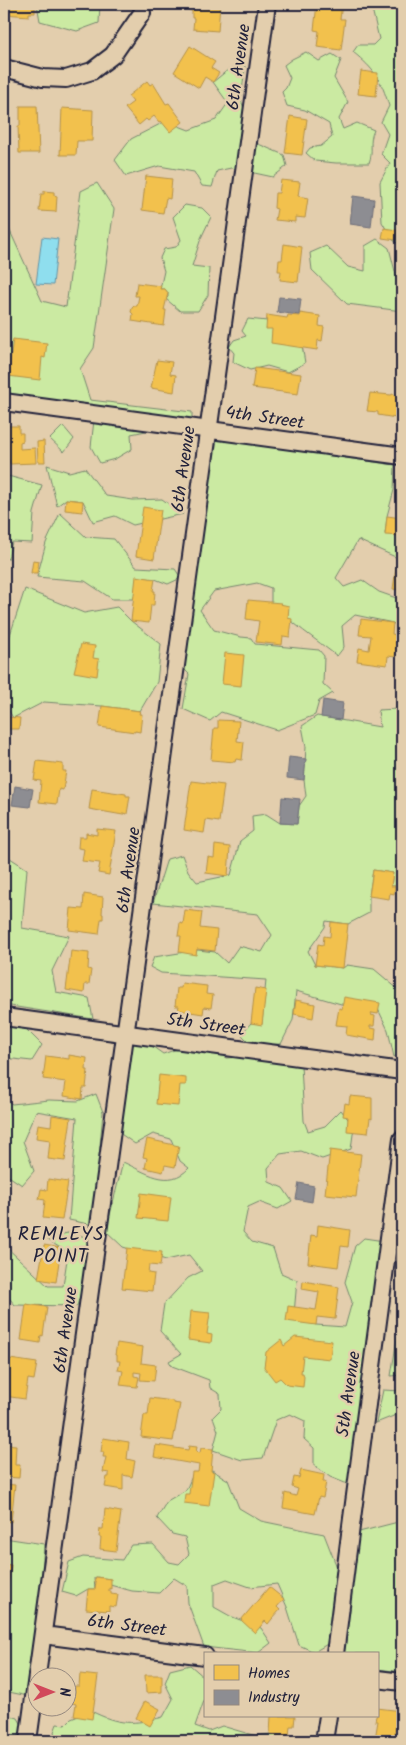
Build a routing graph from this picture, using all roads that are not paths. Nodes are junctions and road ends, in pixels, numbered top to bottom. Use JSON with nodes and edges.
{"nodes":[{"id":1,"x":267,"y":4,"type":"edge"},
{"id":2,"x":142,"y":12,"type":"dead end"},
{"id":3,"x":4,"y":68,"type":"edge"},
{"id":4,"x":4,"y":402,"type":"edge"},
{"id":5,"x":208,"y":430,"type":"junction"},
{"id":6,"x":402,"y":456,"type":"edge"},
{"id":7,"x":4,"y":1017,"type":"edge"},
{"id":8,"x":126,"y":1034,"type":"junction"},
{"id":9,"x":402,"y":1071,"type":"edge"},
{"id":10,"x":402,"y":1139,"type":"edge"},
{"id":11,"x":43,"y":1635,"type":"junction"},
{"id":12,"x":335,"y":1652,"type":"edge"},
{"id":13,"x":204,"y":1656,"type":"edge"},
{"id":14,"x":378,"y":1679,"type":"edge"},
{"id":15,"x":402,"y":1682,"type":"edge"},
{"id":16,"x":328,"y":1718,"type":"edge"},
{"id":17,"x":28,"y":1741,"type":"edge"},
{"id":18,"x":324,"y":1741,"type":"edge"}],
"edges":[{"from":1,"to":5,"type":"street","name":"6th Avenue"},
{"from":2,"to":3,"type":"street"},
{"from":4,"to":5,"type":"street","name":"4th Street"},
{"from":5,"to":6,"type":"street","name":"4th Street"},
{"from":5,"to":8,"type":"street","name":"6th Avenue"},
{"from":7,"to":8,"type":"street","name":"5th Street"},
{"from":8,"to":9,"type":"street","name":"5th Street"},
{"from":8,"to":11,"type":"street","name":"6th Avenue"},
{"from":10,"to":12,"type":"street","name":"5th Avenue"},
{"from":11,"to":13,"type":"street","name":"6th Street"},
{"from":11,"to":17,"type":"street","name":"6th Avenue"},
{"from":14,"to":15,"type":"street"},
{"from":16,"to":18,"type":"street"}]}
